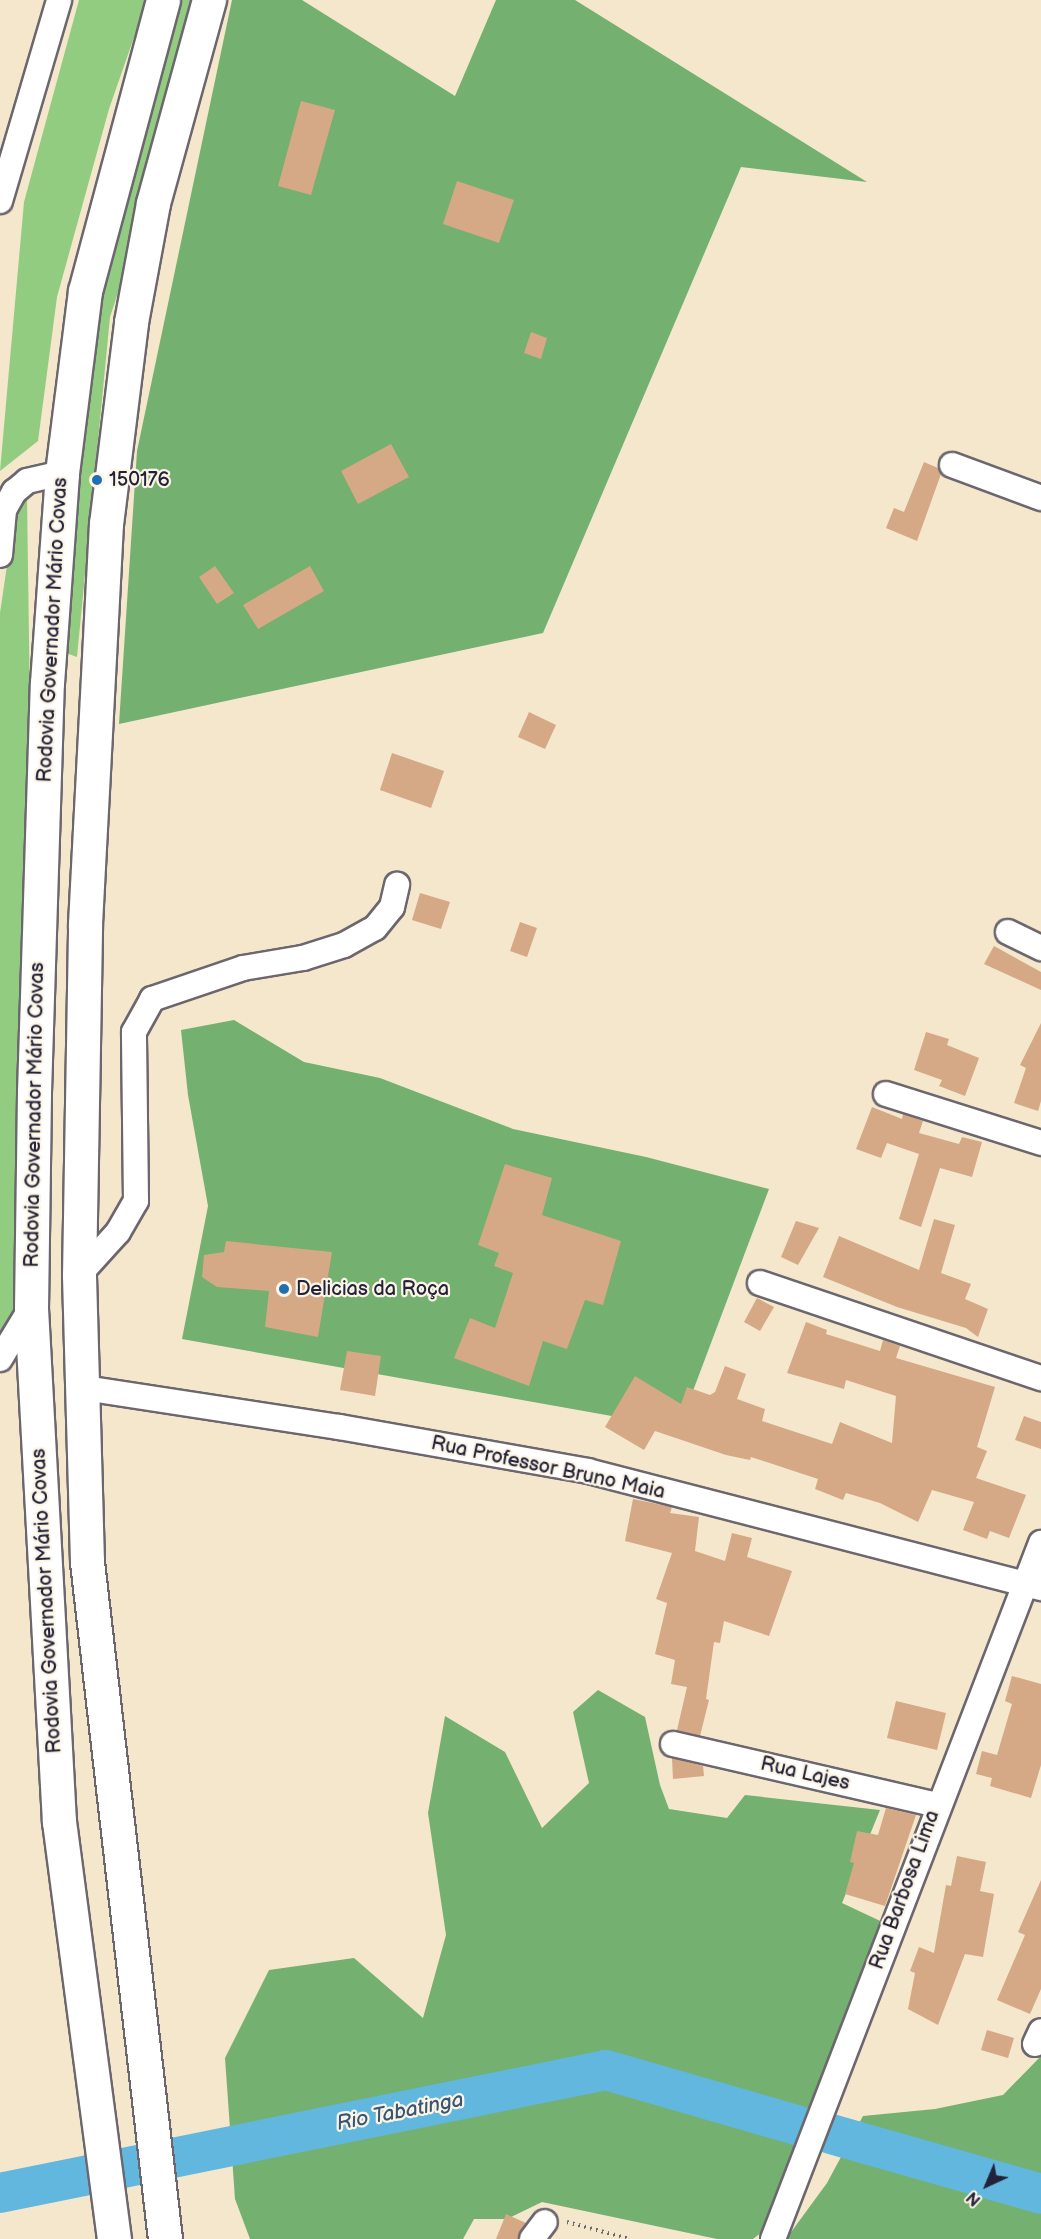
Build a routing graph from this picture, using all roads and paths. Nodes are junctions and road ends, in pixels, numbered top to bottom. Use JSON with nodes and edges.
{"nodes":[{"id":1,"x":163,"y":0,"type":"edge"},
{"id":2,"x":210,"y":0,"type":"edge"},
{"id":3,"x":57,"y":1,"type":"edge"},
{"id":4,"x":1,"y":191,"type":"edge"},
{"id":5,"x":952,"y":465,"type":"dead end"},
{"id":6,"x":62,"y":473,"type":"junction"},
{"id":7,"x":1041,"y":498,"type":"edge"},
{"id":8,"x":0,"y":555,"type":"edge"},
{"id":9,"x":398,"y":885,"type":"dead end"},
{"id":10,"x":1008,"y":932,"type":"dead end"},
{"id":11,"x":1041,"y":948,"type":"edge"},
{"id":12,"x":886,"y":1094,"type":"dead end"},
{"id":13,"x":1041,"y":1143,"type":"edge"},
{"id":14,"x":79,"y":1275,"type":"junction"},
{"id":15,"x":760,"y":1283,"type":"dead end"},
{"id":16,"x":31,"y":1308,"type":"junction"},
{"id":17,"x":0,"y":1359,"type":"edge"},
{"id":18,"x":1041,"y":1378,"type":"edge"},
{"id":19,"x":84,"y":1388,"type":"junction"},
{"id":20,"x":1041,"y":1542,"type":"edge"},
{"id":21,"x":1033,"y":1585,"type":"edge"},
{"id":22,"x":673,"y":1744,"type":"dead end"},
{"id":23,"x":937,"y":1805,"type":"junction"},
{"id":24,"x":164,"y":2230,"type":"edge"},
{"id":25,"x":538,"y":2231,"type":"edge"},
{"id":26,"x":113,"y":2234,"type":"edge"},
{"id":27,"x":630,"y":2239,"type":"edge"},
{"id":28,"x":773,"y":2239,"type":"edge"}],
"edges":[{"from":1,"to":6,"type":"highway","name":"Rodovia Governador Mário Covas"},
{"from":2,"to":14,"type":"highway"},
{"from":3,"to":4,"type":"street"},
{"from":5,"to":7,"type":"street"},
{"from":6,"to":8,"type":"street"},
{"from":6,"to":16,"type":"highway","name":"Rodovia Governador Mário Covas"},
{"from":9,"to":14,"type":"street"},
{"from":10,"to":11,"type":"street"},
{"from":12,"to":13,"type":"street"},
{"from":14,"to":19,"type":"highway"},
{"from":15,"to":18,"type":"street"},
{"from":16,"to":17,"type":"street"},
{"from":16,"to":26,"type":"highway","name":"Rodovia Governador Mário Covas"},
{"from":19,"to":21,"type":"street","name":"Rua Professor Bruno Maia"},
{"from":19,"to":24,"type":"highway"},
{"from":20,"to":21,"type":"street","name":"Rua Barbosa Lima"},
{"from":21,"to":23,"type":"street","name":"Rua Barbosa Lima"},
{"from":22,"to":23,"type":"street","name":"Rua Lajes"},
{"from":23,"to":28,"type":"street","name":"Rua Barbosa Lima"},
{"from":25,"to":27,"type":"path"}]}
